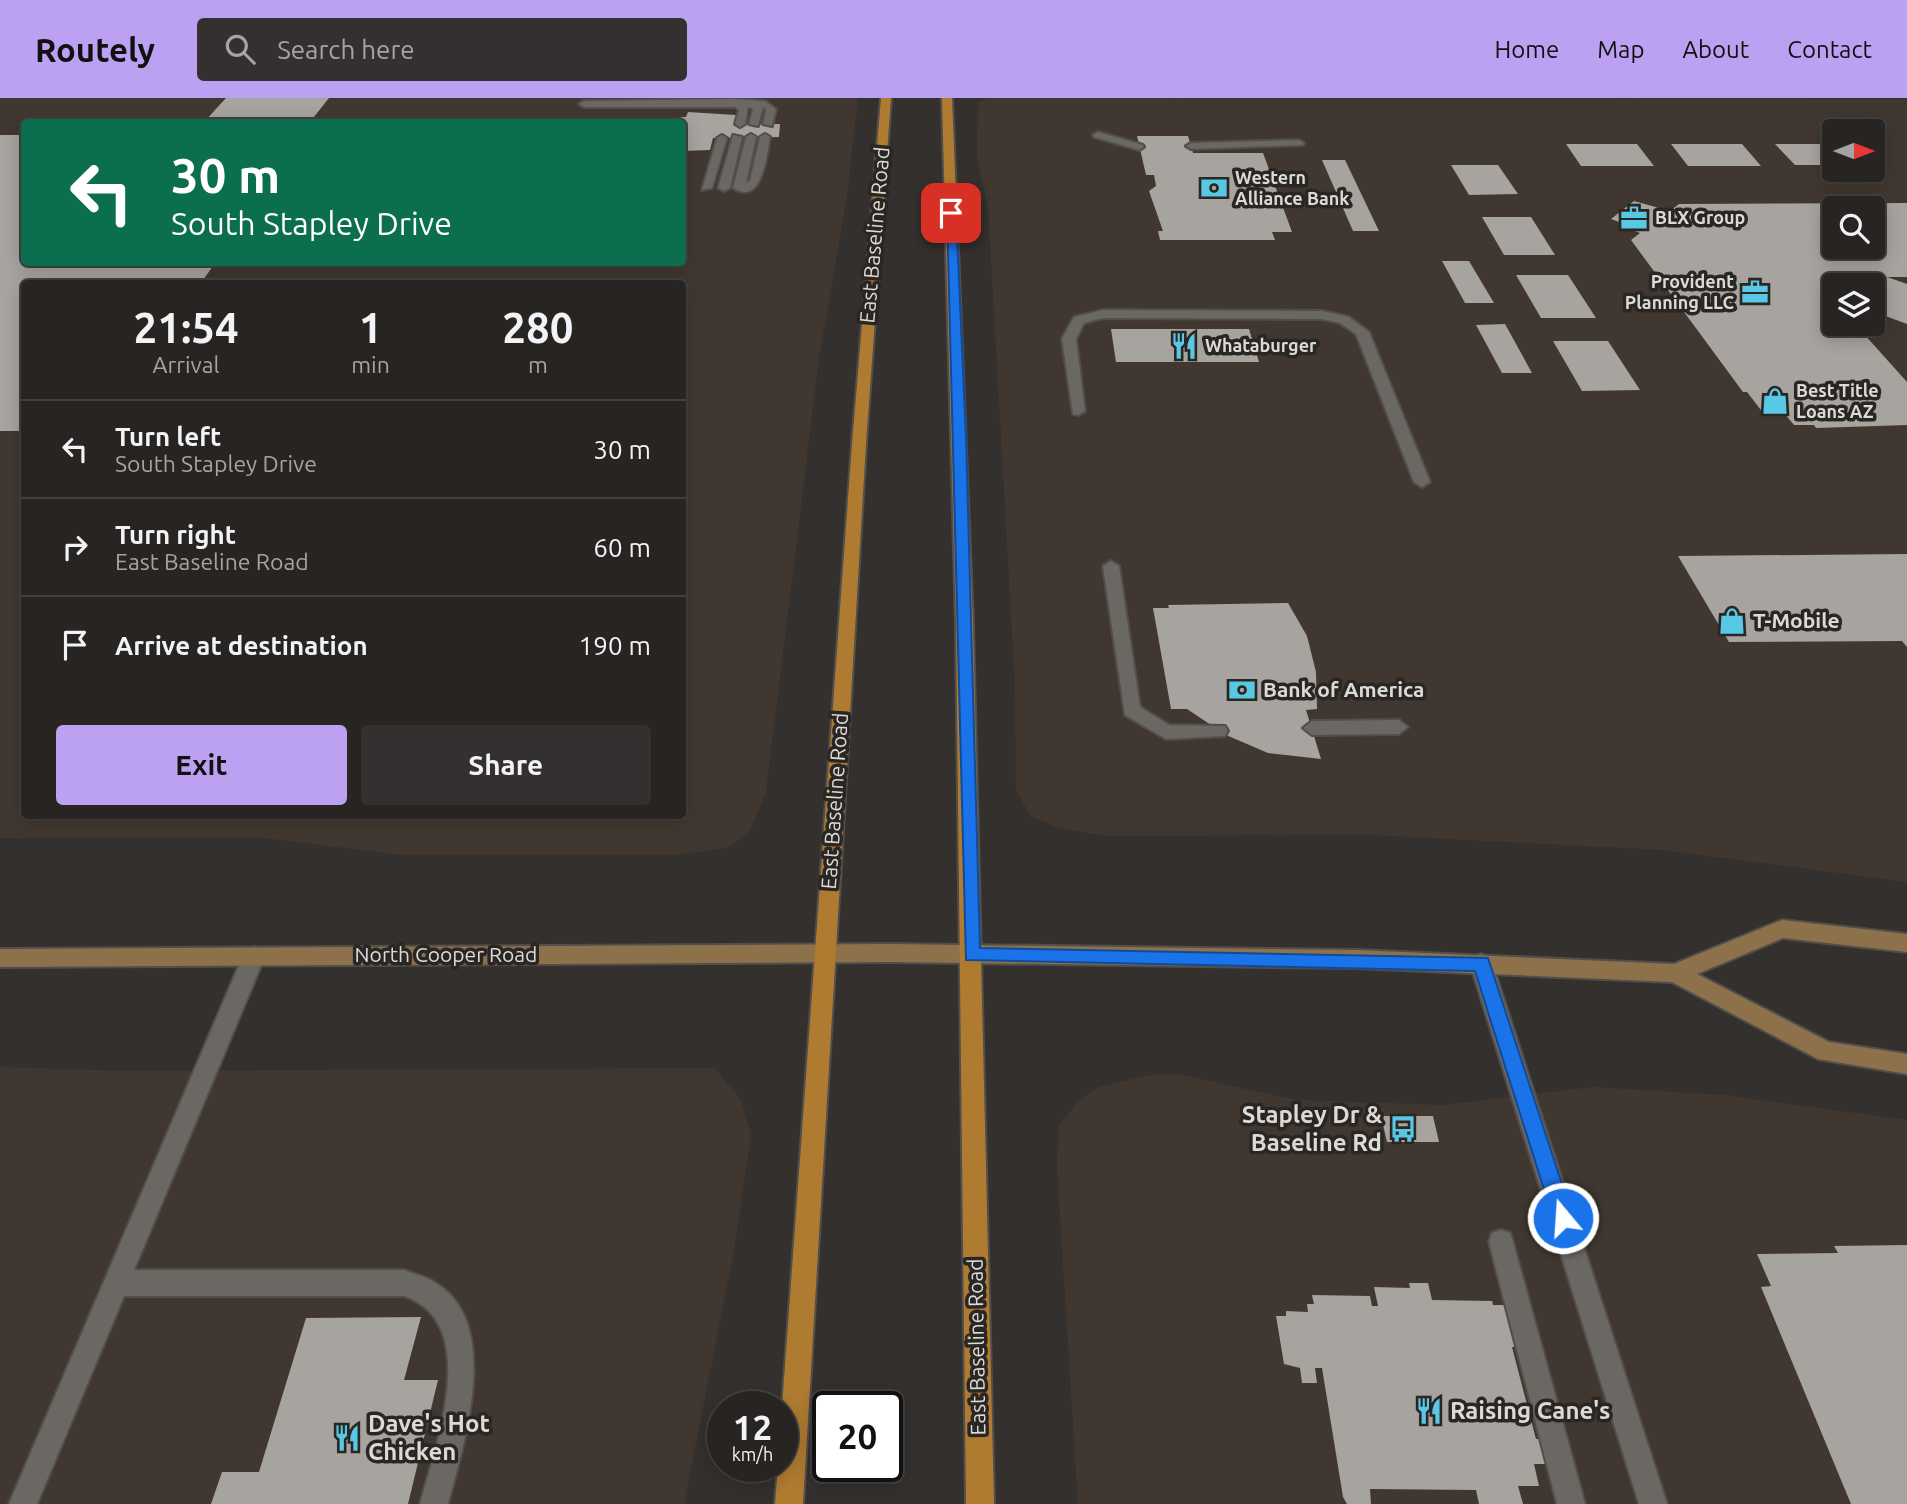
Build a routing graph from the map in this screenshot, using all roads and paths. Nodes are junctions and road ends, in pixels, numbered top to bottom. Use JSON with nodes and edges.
{"nodes":[{"id":1,"x":886,"y":98,"type":"edge"},
{"id":2,"x":947,"y":98,"type":"edge"},
{"id":3,"x":735,"y":102,"type":"junction"},
{"id":4,"x":748,"y":102,"type":"junction"},
{"id":5,"x":719,"y":103,"type":"junction"},
{"id":6,"x":584,"y":104,"type":"dead end"},
{"id":7,"x":727,"y":115,"type":"dead end"},
{"id":8,"x":740,"y":124,"type":"dead end"},
{"id":9,"x":754,"y":124,"type":"dead end"},
{"id":10,"x":768,"y":124,"type":"dead end"},
{"id":11,"x":1098,"y":135,"type":"dead end"},
{"id":12,"x":737,"y":137,"type":"dead end"},
{"id":13,"x":751,"y":137,"type":"dead end"},
{"id":14,"x":765,"y":137,"type":"dead end"},
{"id":15,"x":722,"y":138,"type":"dead end"},
{"id":16,"x":1299,"y":143,"type":"dead end"},
{"id":17,"x":1139,"y":146,"type":"dead end"},
{"id":18,"x":1191,"y":146,"type":"dead end"},
{"id":19,"x":724,"y":187,"type":"dead end"},
{"id":20,"x":706,"y":188,"type":"dead end"},
{"id":21,"x":1079,"y":411,"type":"dead end"},
{"id":22,"x":1422,"y":482,"type":"dead end"},
{"id":23,"x":1111,"y":566,"type":"dead end"},
{"id":24,"x":1399,"y":727,"type":"dead end"},
{"id":25,"x":1312,"y":728,"type":"dead end"},
{"id":26,"x":1219,"y":730,"type":"dead end"},
{"id":27,"x":1907,"y":943,"type":"edge"},
{"id":28,"x":824,"y":953,"type":"junction"},
{"id":29,"x":972,"y":955,"type":"junction"},
{"id":30,"x":254,"y":956,"type":"junction"},
{"id":31,"x":0,"y":958,"type":"edge"},
{"id":32,"x":1481,"y":963,"type":"junction"},
{"id":33,"x":1675,"y":973,"type":"junction"},
{"id":34,"x":1907,"y":1064,"type":"edge"},
{"id":35,"x":1501,"y":1242,"type":"dead end"},
{"id":36,"x":116,"y":1283,"type":"junction"},
{"id":37,"x":23,"y":1504,"type":"edge"},
{"id":38,"x":434,"y":1504,"type":"edge"},
{"id":39,"x":789,"y":1504,"type":"edge"},
{"id":40,"x":980,"y":1504,"type":"edge"},
{"id":41,"x":1572,"y":1504,"type":"edge"},
{"id":42,"x":1653,"y":1504,"type":"edge"}],
"edges":[{"from":1,"to":28,"type":"main road","name":"East Baseline Road"},
{"from":2,"to":29,"type":"main road","name":"East Baseline Road"},
{"from":3,"to":4,"type":"lane"},
{"from":3,"to":5,"type":"lane"},
{"from":3,"to":8,"type":"lane"},
{"from":4,"to":9,"type":"lane"},
{"from":4,"to":10,"type":"lane"},
{"from":5,"to":6,"type":"lane"},
{"from":5,"to":7,"type":"lane"},
{"from":11,"to":17,"type":"lane"},
{"from":12,"to":19,"type":"lane"},
{"from":13,"to":14,"type":"lane"},
{"from":15,"to":20,"type":"lane"},
{"from":16,"to":18,"type":"lane"},
{"from":21,"to":22,"type":"lane"},
{"from":23,"to":26,"type":"lane"},
{"from":24,"to":25,"type":"lane"},
{"from":27,"to":33,"type":"main road"},
{"from":28,"to":29,"type":"main road","name":"North Cooper Road"},
{"from":28,"to":30,"type":"main road","name":"North Cooper Road"},
{"from":28,"to":39,"type":"main road","name":"East Baseline Road"},
{"from":29,"to":32,"type":"main road","name":"North Cooper Road"},
{"from":29,"to":40,"type":"main road","name":"East Baseline Road"},
{"from":30,"to":31,"type":"main road","name":"North Cooper Road"},
{"from":30,"to":36,"type":"lane"},
{"from":32,"to":33,"type":"main road","name":"North Cooper Road"},
{"from":32,"to":42,"type":"lane"},
{"from":33,"to":34,"type":"main road"},
{"from":35,"to":41,"type":"lane"},
{"from":36,"to":37,"type":"lane"},
{"from":36,"to":38,"type":"lane"}]}
